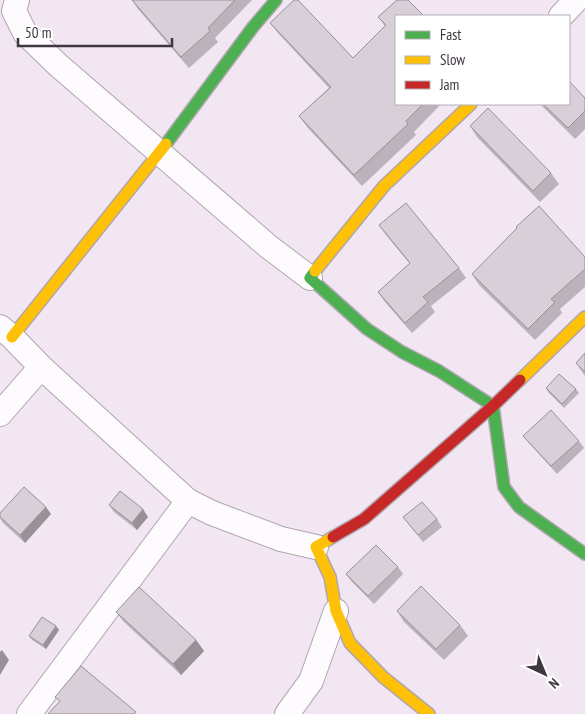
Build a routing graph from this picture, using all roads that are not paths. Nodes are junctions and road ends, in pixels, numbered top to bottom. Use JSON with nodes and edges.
{"nodes":[{"id":1,"x":276,"y":0,"type":"edge"},
{"id":2,"x":576,"y":0,"type":"edge"},
{"id":3,"x":10,"y":8,"type":"edge"},
{"id":4,"x":562,"y":15,"type":"edge"},
{"id":5,"x":470,"y":105,"type":"edge"},
{"id":6,"x":160,"y":152,"type":"junction"},
{"id":7,"x":310,"y":278,"type":"junction"},
{"id":8,"x":585,"y":317,"type":"edge"},
{"id":9,"x":6,"y":332,"type":"edge"},
{"id":10,"x":41,"y":367,"type":"junction"},
{"id":11,"x":493,"y":406,"type":"junction"},
{"id":12,"x":0,"y":414,"type":"edge"},
{"id":13,"x":188,"y":502,"type":"junction"},
{"id":14,"x":316,"y":547,"type":"junction"},
{"id":15,"x":585,"y":554,"type":"edge"},
{"id":16,"x":336,"y":611,"type":"junction"},
{"id":17,"x":29,"y":714,"type":"edge"},
{"id":18,"x":287,"y":714,"type":"edge"},
{"id":19,"x":428,"y":714,"type":"edge"}],
"edges":[{"from":1,"to":6,"type":"street"},
{"from":2,"to":4,"type":"street"},
{"from":3,"to":6,"type":"street"},
{"from":5,"to":7,"type":"street"},
{"from":6,"to":7,"type":"street"},
{"from":6,"to":9,"type":"street"},
{"from":7,"to":11,"type":"street"},
{"from":8,"to":11,"type":"street"},
{"from":9,"to":10,"type":"street"},
{"from":10,"to":12,"type":"street"},
{"from":10,"to":13,"type":"street"},
{"from":11,"to":14,"type":"street"},
{"from":11,"to":15,"type":"street"},
{"from":13,"to":14,"type":"street"},
{"from":13,"to":17,"type":"street"},
{"from":14,"to":16,"type":"street"},
{"from":16,"to":18,"type":"street"},
{"from":16,"to":19,"type":"street"}]}
